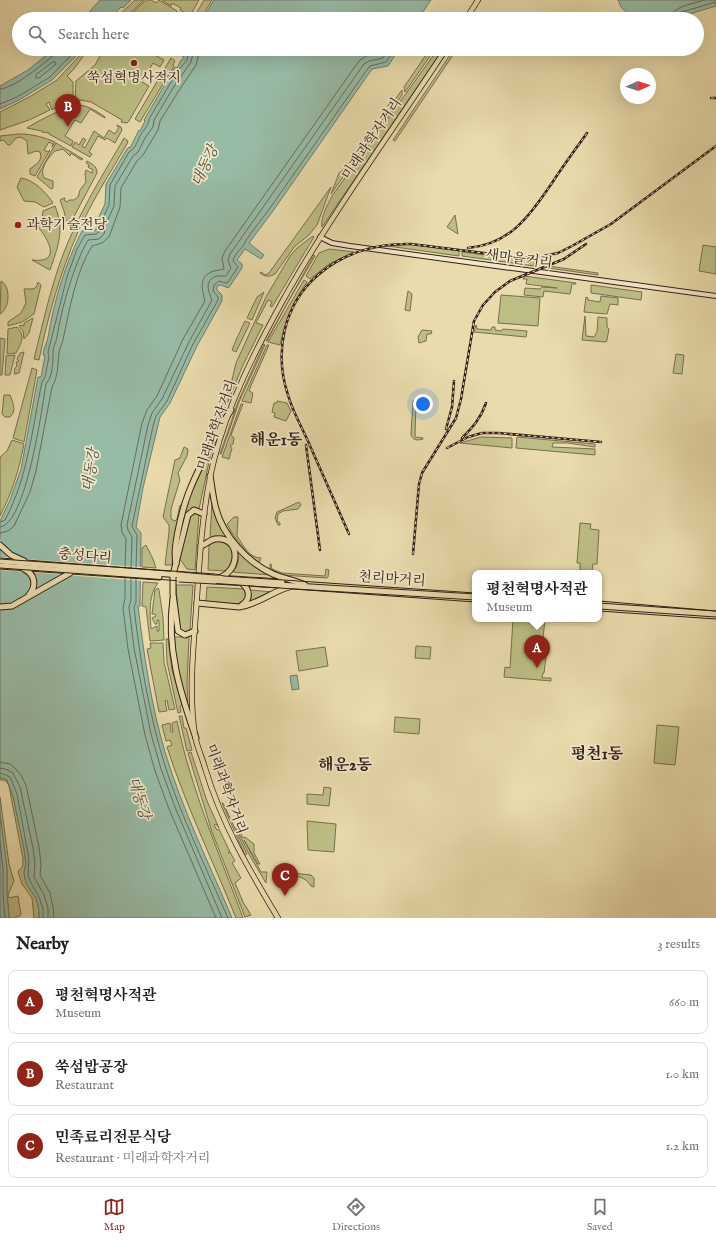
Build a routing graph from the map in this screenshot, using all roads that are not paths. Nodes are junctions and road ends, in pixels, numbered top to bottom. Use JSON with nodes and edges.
{"nodes":[{"id":1,"x":478,"y":0,"type":"edge"},
{"id":2,"x":470,"y":12,"type":"edge"},
{"id":3,"x":441,"y":56,"type":"edge"},
{"id":4,"x":320,"y":237,"type":"junction"},
{"id":5,"x":716,"y":296,"type":"edge"},
{"id":6,"x":231,"y":410,"type":"junction"},
{"id":7,"x":210,"y":476,"type":"junction"},
{"id":8,"x":204,"y":514,"type":"junction"},
{"id":9,"x":0,"y":545,"type":"edge"},
{"id":10,"x":201,"y":546,"type":"junction"},
{"id":11,"x":0,"y":562,"type":"edge"},
{"id":12,"x":37,"y":564,"type":"junction"},
{"id":13,"x":176,"y":564,"type":"junction"},
{"id":14,"x":0,"y":566,"type":"edge"},
{"id":15,"x":23,"y":568,"type":"junction"},
{"id":16,"x":73,"y":572,"type":"junction"},
{"id":17,"x":170,"y":576,"type":"junction"},
{"id":18,"x":215,"y":579,"type":"junction"},
{"id":19,"x":242,"y":583,"type":"junction"},
{"id":20,"x":308,"y":586,"type":"junction"},
{"id":21,"x":173,"y":594,"type":"junction"},
{"id":22,"x":472,"y":597,"type":"edge"},
{"id":23,"x":25,"y":599,"type":"junction"},
{"id":24,"x":197,"y":603,"type":"junction"},
{"id":25,"x":602,"y":606,"type":"edge"},
{"id":26,"x":0,"y":607,"type":"edge"},
{"id":27,"x":239,"y":607,"type":"junction"},
{"id":28,"x":716,"y":614,"type":"edge"},
{"id":29,"x":195,"y":631,"type":"junction"},
{"id":30,"x":196,"y":738,"type":"junction"},
{"id":31,"x":278,"y":918,"type":"edge"}],
"edges":[{"from":1,"to":2,"type":"main road"},
{"from":3,"to":4,"type":"main road","name":"미래과학자거리"},
{"from":4,"to":5,"type":"main road","name":"새마을거리"},
{"from":4,"to":6,"type":"main road","name":"미래과학자거리"},
{"from":6,"to":7,"type":"main road","name":"미래과학자거리"},
{"from":6,"to":13,"type":"highway"},
{"from":7,"to":8,"type":"main road","name":"미래과학자거리"},
{"from":7,"to":20,"type":"highway"},
{"from":8,"to":10,"type":"main road","name":"미래과학자거리"},
{"from":8,"to":13,"type":"highway"},
{"from":9,"to":12,"type":"highway"},
{"from":10,"to":18,"type":"highway"},
{"from":10,"to":24,"type":"main road","name":"미래과학자거리"},
{"from":11,"to":12,"type":"highway","name":"충성다리"},
{"from":12,"to":17,"type":"highway","name":"충성다리"},
{"from":13,"to":17,"type":"highway"},
{"from":14,"to":15,"type":"highway","name":"충성다리"},
{"from":15,"to":16,"type":"highway","name":"충성다리"},
{"from":15,"to":23,"type":"highway"},
{"from":16,"to":17,"type":"highway","name":"충성다리"},
{"from":16,"to":23,"type":"highway"},
{"from":17,"to":18,"type":"highway","bridge":true},
{"from":17,"to":21,"type":"highway"},
{"from":18,"to":19,"type":"highway","name":"천리마거리"},
{"from":18,"to":20,"type":"highway","name":"천리마거리"},
{"from":19,"to":20,"type":"highway","name":"천리마거리"},
{"from":19,"to":27,"type":"highway"},
{"from":20,"to":22,"type":"highway","name":"천리마거리"},
{"from":20,"to":27,"type":"highway"},
{"from":21,"to":29,"type":"highway"},
{"from":21,"to":30,"type":"highway"},
{"from":23,"to":26,"type":"highway"},
{"from":24,"to":27,"type":"highway"},
{"from":24,"to":29,"type":"main road","name":"미래과학자거리"},
{"from":25,"to":28,"type":"highway"},
{"from":29,"to":30,"type":"main road","name":"미래과학자거리"},
{"from":30,"to":31,"type":"main road","name":"미래과학자거리"}]}
